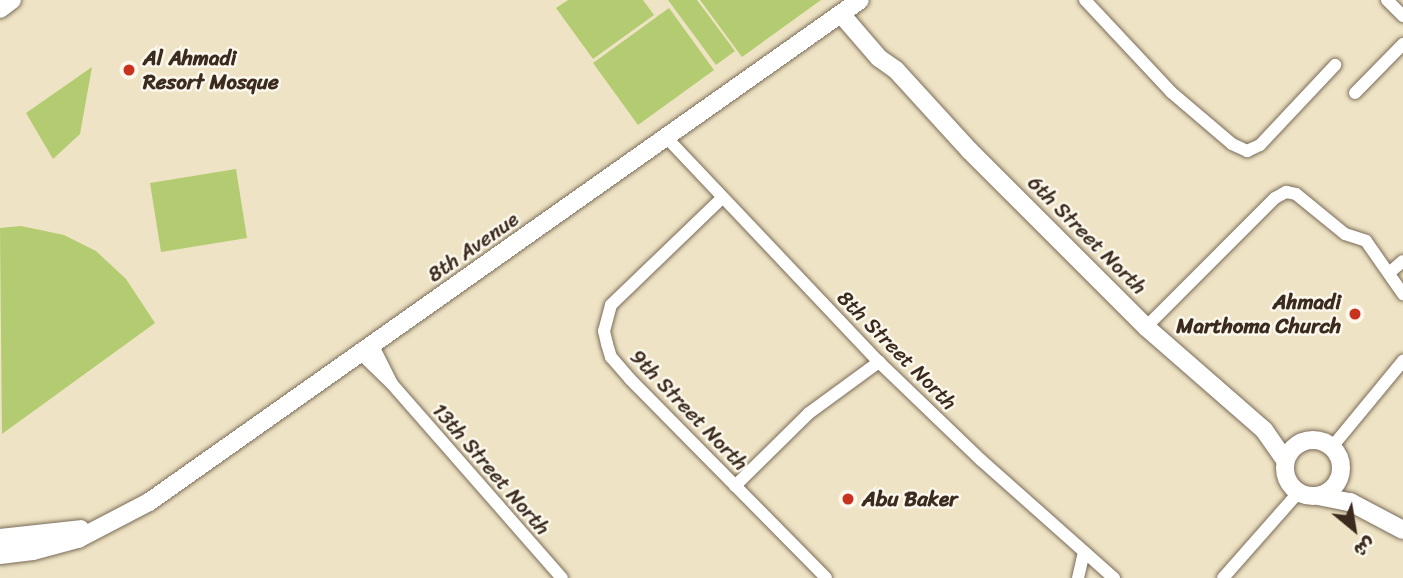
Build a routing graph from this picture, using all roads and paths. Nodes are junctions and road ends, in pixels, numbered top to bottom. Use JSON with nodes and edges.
{"nodes":[{"id":1,"x":12,"y":0,"type":"edge"},
{"id":2,"x":1085,"y":0,"type":"edge"},
{"id":3,"x":1387,"y":0,"type":"edge"},
{"id":4,"x":850,"y":7,"type":"edge"},
{"id":5,"x":0,"y":9,"type":"edge"},
{"id":6,"x":1403,"y":16,"type":"edge"},
{"id":7,"x":1403,"y":44,"type":"edge"},
{"id":8,"x":1335,"y":65,"type":"dead end"},
{"id":9,"x":1355,"y":93,"type":"dead end"},
{"id":10,"x":665,"y":136,"type":"junction"},
{"id":11,"x":721,"y":199,"type":"junction"},
{"id":12,"x":1403,"y":261,"type":"edge"},
{"id":13,"x":1389,"y":273,"type":"junction"},
{"id":14,"x":1403,"y":294,"type":"edge"},
{"id":15,"x":1146,"y":327,"type":"junction"},
{"id":16,"x":367,"y":350,"type":"junction"},
{"id":17,"x":1403,"y":361,"type":"edge"},
{"id":18,"x":879,"y":362,"type":"junction"},
{"id":19,"x":1256,"y":422,"type":"junction"},
{"id":20,"x":1305,"y":441,"type":"junction"},
{"id":21,"x":1332,"y":447,"type":"junction"},
{"id":22,"x":1285,"y":460,"type":"junction"},
{"id":23,"x":1340,"y":476,"type":"junction"},
{"id":24,"x":735,"y":486,"type":"junction"},
{"id":25,"x":1298,"y":493,"type":"junction"},
{"id":26,"x":1318,"y":496,"type":"junction"},
{"id":27,"x":1374,"y":515,"type":"junction"},
{"id":28,"x":109,"y":525,"type":"junction"},
{"id":29,"x":1403,"y":530,"type":"edge"},
{"id":30,"x":0,"y":538,"type":"edge"},
{"id":31,"x":1084,"y":552,"type":"junction"},
{"id":32,"x":0,"y":555,"type":"edge"},
{"id":33,"x":562,"y":578,"type":"edge"},
{"id":34,"x":826,"y":578,"type":"edge"},
{"id":35,"x":1078,"y":578,"type":"edge"},
{"id":36,"x":1114,"y":578,"type":"edge"},
{"id":37,"x":1223,"y":578,"type":"edge"}],
"edges":[{"from":1,"to":5,"type":"main road"},
{"from":2,"to":8,"type":"street"},
{"from":3,"to":6,"type":"street"},
{"from":4,"to":10,"type":"main road","name":"8th Avenue"},
{"from":4,"to":15,"type":"main road","name":"6th Street North"},
{"from":7,"to":9,"type":"street"},
{"from":10,"to":11,"type":"street","name":"8th Street North"},
{"from":10,"to":16,"type":"main road","name":"8th Avenue"},
{"from":11,"to":18,"type":"street","name":"8th Street North"},
{"from":11,"to":24,"type":"street","name":"9th Street North"},
{"from":12,"to":13,"type":"street"},
{"from":13,"to":14,"type":"street"},
{"from":13,"to":15,"type":"street"},
{"from":15,"to":19,"type":"main road","name":"6th Street North"},
{"from":16,"to":28,"type":"main road","name":"8th Avenue"},
{"from":16,"to":33,"type":"street","name":"13th Street North"},
{"from":17,"to":21,"type":"street"},
{"from":18,"to":24,"type":"street"},
{"from":18,"to":31,"type":"street","name":"8th Street North"},
{"from":19,"to":20,"type":"main road","name":"6th Street North"},
{"from":19,"to":22,"type":"main road","name":"6th Street North"},
{"from":20,"to":21,"type":"main road"},
{"from":20,"to":22,"type":"main road"},
{"from":21,"to":23,"type":"main road"},
{"from":22,"to":25,"type":"main road"},
{"from":23,"to":26,"type":"main road"},
{"from":23,"to":27,"type":"main road"},
{"from":24,"to":34,"type":"street","name":"9th Street North"},
{"from":25,"to":26,"type":"main road"},
{"from":25,"to":37,"type":"street"},
{"from":26,"to":27,"type":"main road"},
{"from":27,"to":29,"type":"main road"},
{"from":28,"to":30,"type":"main road","name":"8th Avenue"},
{"from":28,"to":32,"type":"main road","name":"8th Avenue"},
{"from":31,"to":35,"type":"street"},
{"from":31,"to":36,"type":"street","name":"8th Street North"}]}
